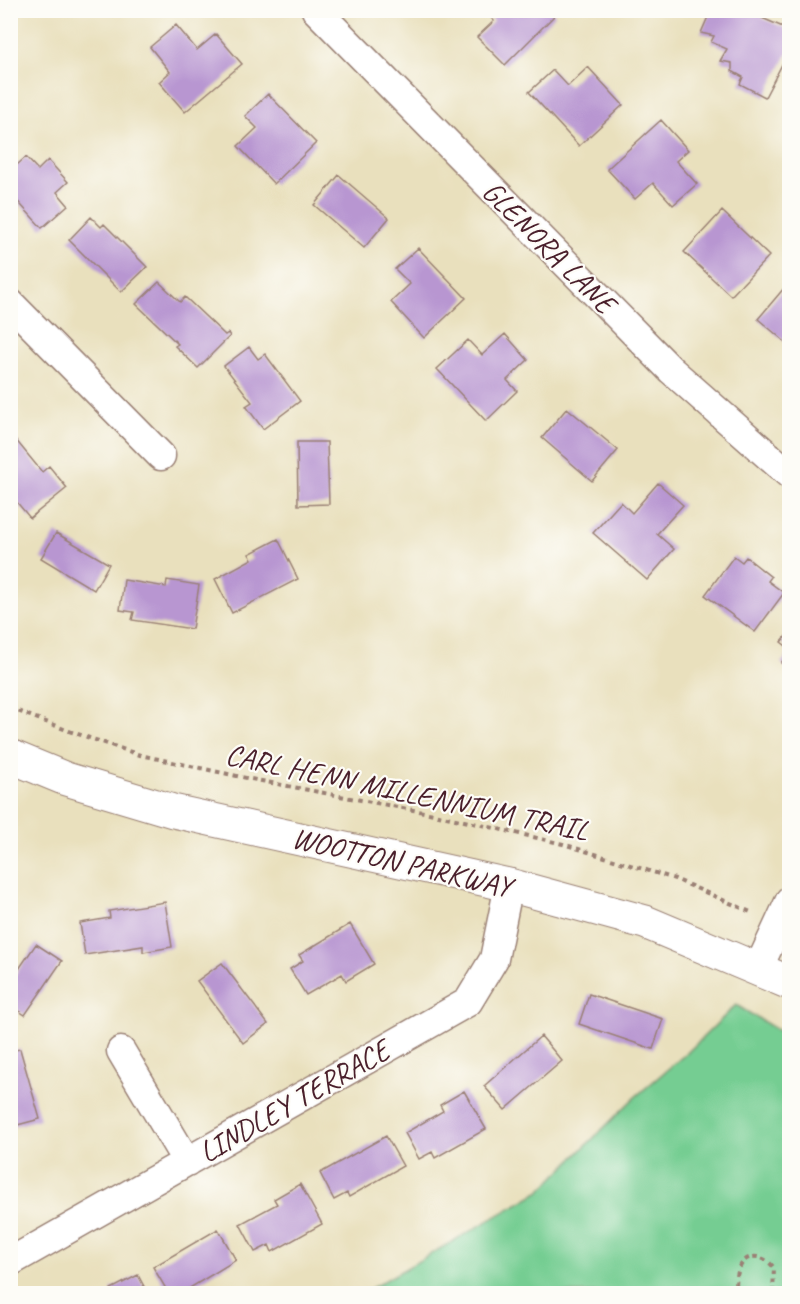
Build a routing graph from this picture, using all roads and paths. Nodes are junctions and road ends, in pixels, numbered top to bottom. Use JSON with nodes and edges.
{"nodes":[{"id":1,"x":316,"y":10,"type":"edge"},
{"id":2,"x":10,"y":303,"type":"edge"},
{"id":3,"x":161,"y":456,"type":"dead end"},
{"id":4,"x":789,"y":475,"type":"edge"},
{"id":5,"x":10,"y":708,"type":"edge"},
{"id":6,"x":10,"y":756,"type":"edge"},
{"id":7,"x":509,"y":885,"type":"junction"},
{"id":8,"x":784,"y":912,"type":"edge"},
{"id":9,"x":758,"y":969,"type":"junction"},
{"id":10,"x":789,"y":983,"type":"edge"},
{"id":11,"x":121,"y":1050,"type":"dead end"},
{"id":12,"x":187,"y":1162,"type":"junction"},
{"id":13,"x":10,"y":1262,"type":"edge"},
{"id":14,"x":736,"y":1293,"type":"edge"},
{"id":15,"x":773,"y":1293,"type":"edge"}],
"edges":[{"from":1,"to":4,"type":"street","name":"GLENORA LANE"},
{"from":2,"to":3,"type":"street"},
{"from":5,"to":8,"type":"path","name":"CARL HENN MILLENNIUM TRAIL"},
{"from":6,"to":7,"type":"main road","name":"WOOTTON PARKWAY"},
{"from":7,"to":9,"type":"main road","name":"WOOTTON PARKWAY"},
{"from":7,"to":12,"type":"street","name":"LINDLEY TERRACE"},
{"from":8,"to":9,"type":"street"},
{"from":9,"to":10,"type":"main road","name":"WOOTTON PARKWAY"},
{"from":11,"to":12,"type":"street"},
{"from":12,"to":13,"type":"street","name":"LINDLEY TERRACE"},
{"from":14,"to":15,"type":"path"}]}
